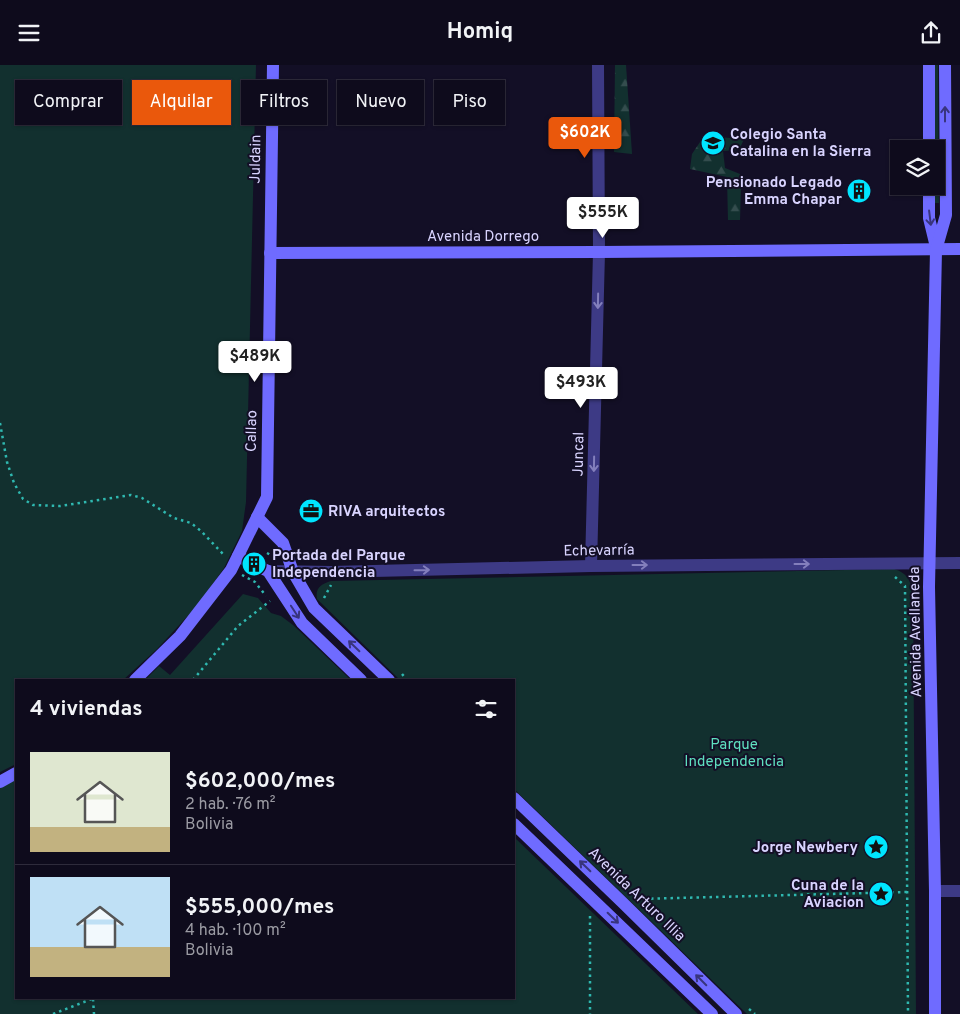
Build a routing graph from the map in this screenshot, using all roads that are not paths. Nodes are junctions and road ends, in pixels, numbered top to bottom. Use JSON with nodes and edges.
{"nodes":[{"id":1,"x":273,"y":65,"type":"edge"},
{"id":2,"x":598,"y":65,"type":"edge"},
{"id":3,"x":929,"y":65,"type":"edge"},
{"id":4,"x":945,"y":65,"type":"edge"},
{"id":5,"x":929,"y":140,"type":"edge"},
{"id":6,"x":929,"y":195,"type":"edge"},
{"id":7,"x":936,"y":249,"type":"junction"},
{"id":8,"x":960,"y":249,"type":"edge"},
{"id":9,"x":599,"y":252,"type":"junction"},
{"id":10,"x":270,"y":253,"type":"junction"},
{"id":11,"x":257,"y":517,"type":"junction"},
{"id":12,"x":930,"y":563,"type":"junction"},
{"id":13,"x":960,"y":563,"type":"edge"},
{"id":14,"x":250,"y":565,"type":"junction"},
{"id":15,"x":591,"y":565,"type":"junction"},
{"id":16,"x":293,"y":572,"type":"junction"},
{"id":17,"x":395,"y":677,"type":"edge"},
{"id":18,"x":136,"y":679,"type":"edge"},
{"id":19,"x":360,"y":679,"type":"edge"},
{"id":20,"x":15,"y":774,"type":"edge"},
{"id":21,"x":0,"y":782,"type":"edge"},
{"id":22,"x":515,"y":800,"type":"edge"},
{"id":23,"x":515,"y":825,"type":"edge"},
{"id":24,"x":935,"y":891,"type":"junction"},
{"id":25,"x":960,"y":891,"type":"edge"},
{"id":26,"x":712,"y":1014,"type":"edge"},
{"id":27,"x":736,"y":1014,"type":"edge"},
{"id":28,"x":935,"y":1014,"type":"edge"}],
"edges":[{"from":1,"to":10,"type":"street","name":"Juldain"},
{"from":2,"to":9,"type":"street","name":"Juncal"},
{"from":3,"to":5,"type":"street"},
{"from":7,"to":4,"type":"street","one_way":true},
{"from":6,"to":7,"type":"street","one_way":true},
{"from":7,"to":8,"type":"street","name":"Avenida Dorrego"},
{"from":7,"to":9,"type":"street","name":"Avenida Dorrego"},
{"from":7,"to":12,"type":"street","name":"Avenida Avellaneda"},
{"from":9,"to":10,"type":"street","name":"Avenida Dorrego"},
{"from":9,"to":15,"type":"street","name":"Juncal","one_way":true},
{"from":10,"to":11,"type":"street","name":"Callao"},
{"from":11,"to":14,"type":"street","name":"Callao"},
{"from":11,"to":16,"type":"street"},
{"from":12,"to":13,"type":"street","name":"Echevarría"},
{"from":15,"to":12,"type":"street","name":"Echevarría","one_way":true},
{"from":12,"to":24,"type":"street","name":"Avenida Avellaneda"},
{"from":14,"to":16,"type":"street","name":"Echevarría"},
{"from":14,"to":18,"type":"street","name":"Callao"},
{"from":14,"to":19,"type":"street","one_way":true},
{"from":16,"to":15,"type":"street","name":"Echevarría","one_way":true},
{"from":17,"to":16,"type":"street","one_way":true},
{"from":20,"to":21,"type":"street"},
{"from":27,"to":22,"type":"street","name":"Avenida Arturo Illia","one_way":true},
{"from":23,"to":26,"type":"street","one_way":true},
{"from":24,"to":25,"type":"street"},
{"from":24,"to":28,"type":"street","name":"Avenida Avellaneda"}]}
